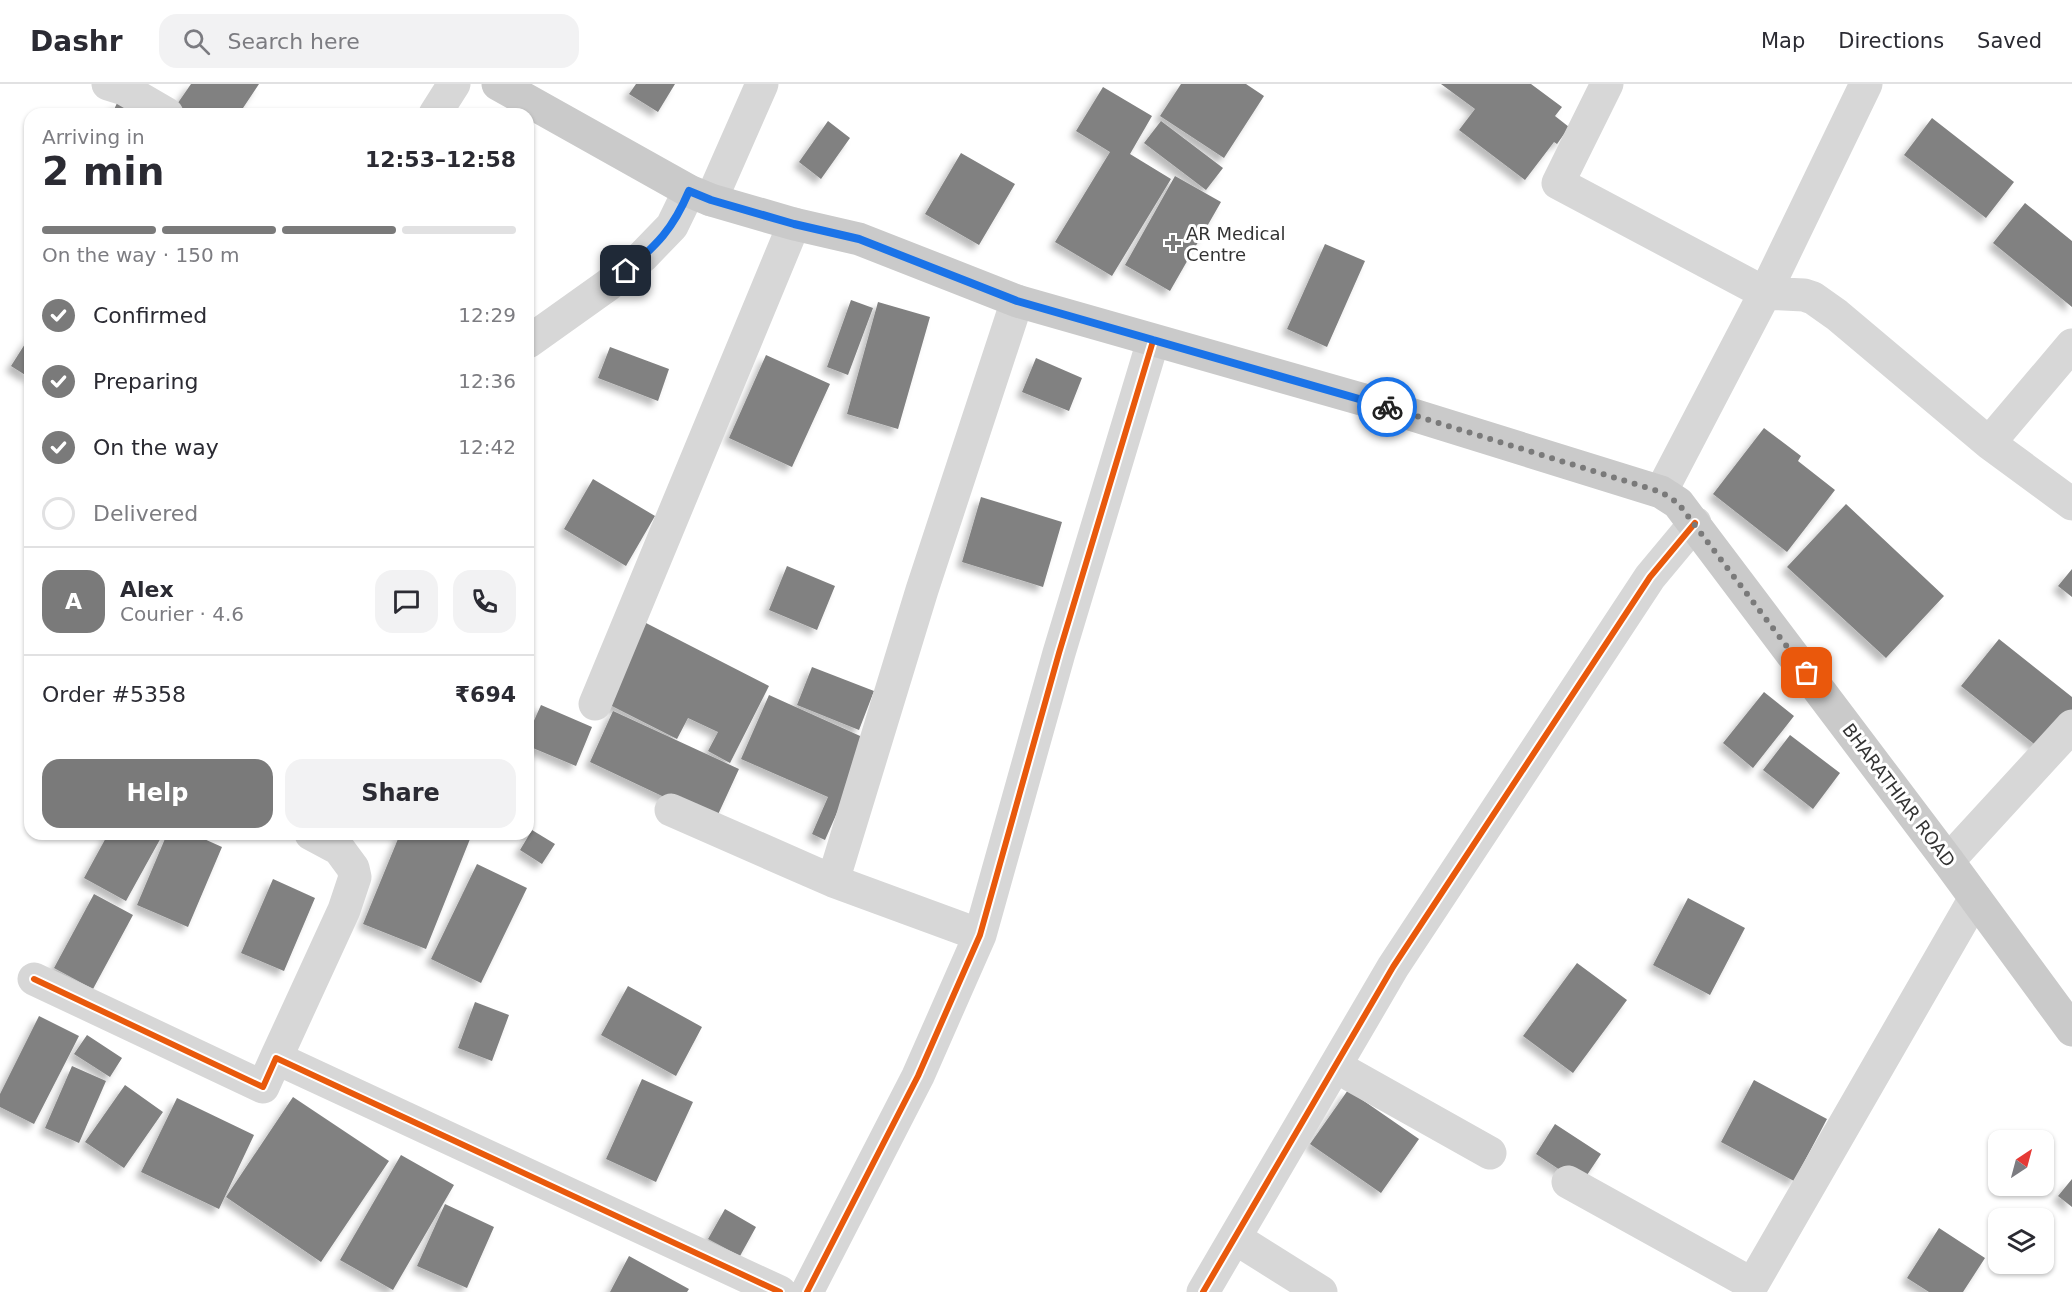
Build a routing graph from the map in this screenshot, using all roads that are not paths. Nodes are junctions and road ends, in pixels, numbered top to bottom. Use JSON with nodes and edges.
{"nodes":[{"id":1,"x":108,"y":84,"type":"edge"},
{"id":2,"x":454,"y":84,"type":"edge"},
{"id":3,"x":498,"y":84,"type":"edge"},
{"id":4,"x":762,"y":84,"type":"edge"},
{"id":5,"x":1607,"y":84,"type":"edge"},
{"id":6,"x":1866,"y":84,"type":"edge"},
{"id":7,"x":156,"y":108,"type":"edge"},
{"id":8,"x":439,"y":108,"type":"edge"},
{"id":9,"x":700,"y":196,"type":"junction"},
{"id":10,"x":794,"y":224,"type":"junction"},
{"id":11,"x":1765,"y":293,"type":"junction"},
{"id":12,"x":1017,"y":301,"type":"junction"},
{"id":13,"x":534,"y":338,"type":"edge"},
{"id":14,"x":1153,"y":340,"type":"junction"},
{"id":15,"x":2072,"y":345,"type":"edge"},
{"id":16,"x":1989,"y":443,"type":"junction"},
{"id":17,"x":1661,"y":492,"type":"junction"},
{"id":18,"x":2072,"y":504,"type":"edge"},
{"id":19,"x":1695,"y":523,"type":"junction"},
{"id":20,"x":595,"y":704,"type":"dead end"},
{"id":21,"x":2072,"y":726,"type":"edge"},
{"id":22,"x":671,"y":810,"type":"dead end"},
{"id":23,"x":322,"y":840,"type":"edge"},
{"id":24,"x":1948,"y":861,"type":"junction"},
{"id":25,"x":833,"y":881,"type":"junction"},
{"id":26,"x":1975,"y":898,"type":"junction"},
{"id":27,"x":980,"y":935,"type":"junction"},
{"id":28,"x":34,"y":979,"type":"dead end"},
{"id":29,"x":2072,"y":1030,"type":"edge"},
{"id":30,"x":276,"y":1058,"type":"junction"},
{"id":31,"x":1335,"y":1066,"type":"junction"},
{"id":32,"x":1490,"y":1153,"type":"dead end"},
{"id":33,"x":1568,"y":1182,"type":"dead end"},
{"id":34,"x":1234,"y":1238,"type":"junction"},
{"id":35,"x":1750,"y":1288,"type":"edge"},
{"id":36,"x":780,"y":1292,"type":"edge"},
{"id":37,"x":807,"y":1292,"type":"edge"},
{"id":38,"x":1203,"y":1292,"type":"edge"},
{"id":39,"x":1321,"y":1292,"type":"edge"}],
"edges":[{"from":1,"to":7,"type":"street"},
{"from":2,"to":8,"type":"street"},
{"from":3,"to":9,"type":"main road","name":"BHARATHIAR ROAD"},
{"from":4,"to":9,"type":"street"},
{"from":5,"to":11,"type":"street"},
{"from":6,"to":11,"type":"street"},
{"from":9,"to":10,"type":"main road","name":"BHARATHIAR ROAD"},
{"from":9,"to":13,"type":"street"},
{"from":10,"to":12,"type":"main road","name":"BHARATHIAR ROAD"},
{"from":10,"to":20,"type":"street"},
{"from":11,"to":16,"type":"street"},
{"from":11,"to":17,"type":"street"},
{"from":12,"to":14,"type":"main road","name":"BHARATHIAR ROAD"},
{"from":12,"to":25,"type":"street"},
{"from":14,"to":17,"type":"main road","name":"BHARATHIAR ROAD"},
{"from":14,"to":27,"type":"street"},
{"from":15,"to":16,"type":"street"},
{"from":16,"to":18,"type":"street"},
{"from":17,"to":19,"type":"main road","name":"BHARATHIAR ROAD"},
{"from":19,"to":24,"type":"main road","name":"BHARATHIAR ROAD"},
{"from":19,"to":31,"type":"street"},
{"from":21,"to":24,"type":"street"},
{"from":22,"to":25,"type":"street"},
{"from":23,"to":30,"type":"street"},
{"from":24,"to":26,"type":"main road","name":"BHARATHIAR ROAD"},
{"from":25,"to":27,"type":"street"},
{"from":26,"to":29,"type":"main road","name":"BHARATHIAR ROAD"},
{"from":26,"to":35,"type":"street"},
{"from":27,"to":37,"type":"street"},
{"from":28,"to":30,"type":"street"},
{"from":30,"to":36,"type":"street"},
{"from":31,"to":32,"type":"street"},
{"from":31,"to":34,"type":"street"},
{"from":33,"to":35,"type":"street"},
{"from":34,"to":38,"type":"street"},
{"from":34,"to":39,"type":"street"}]}
